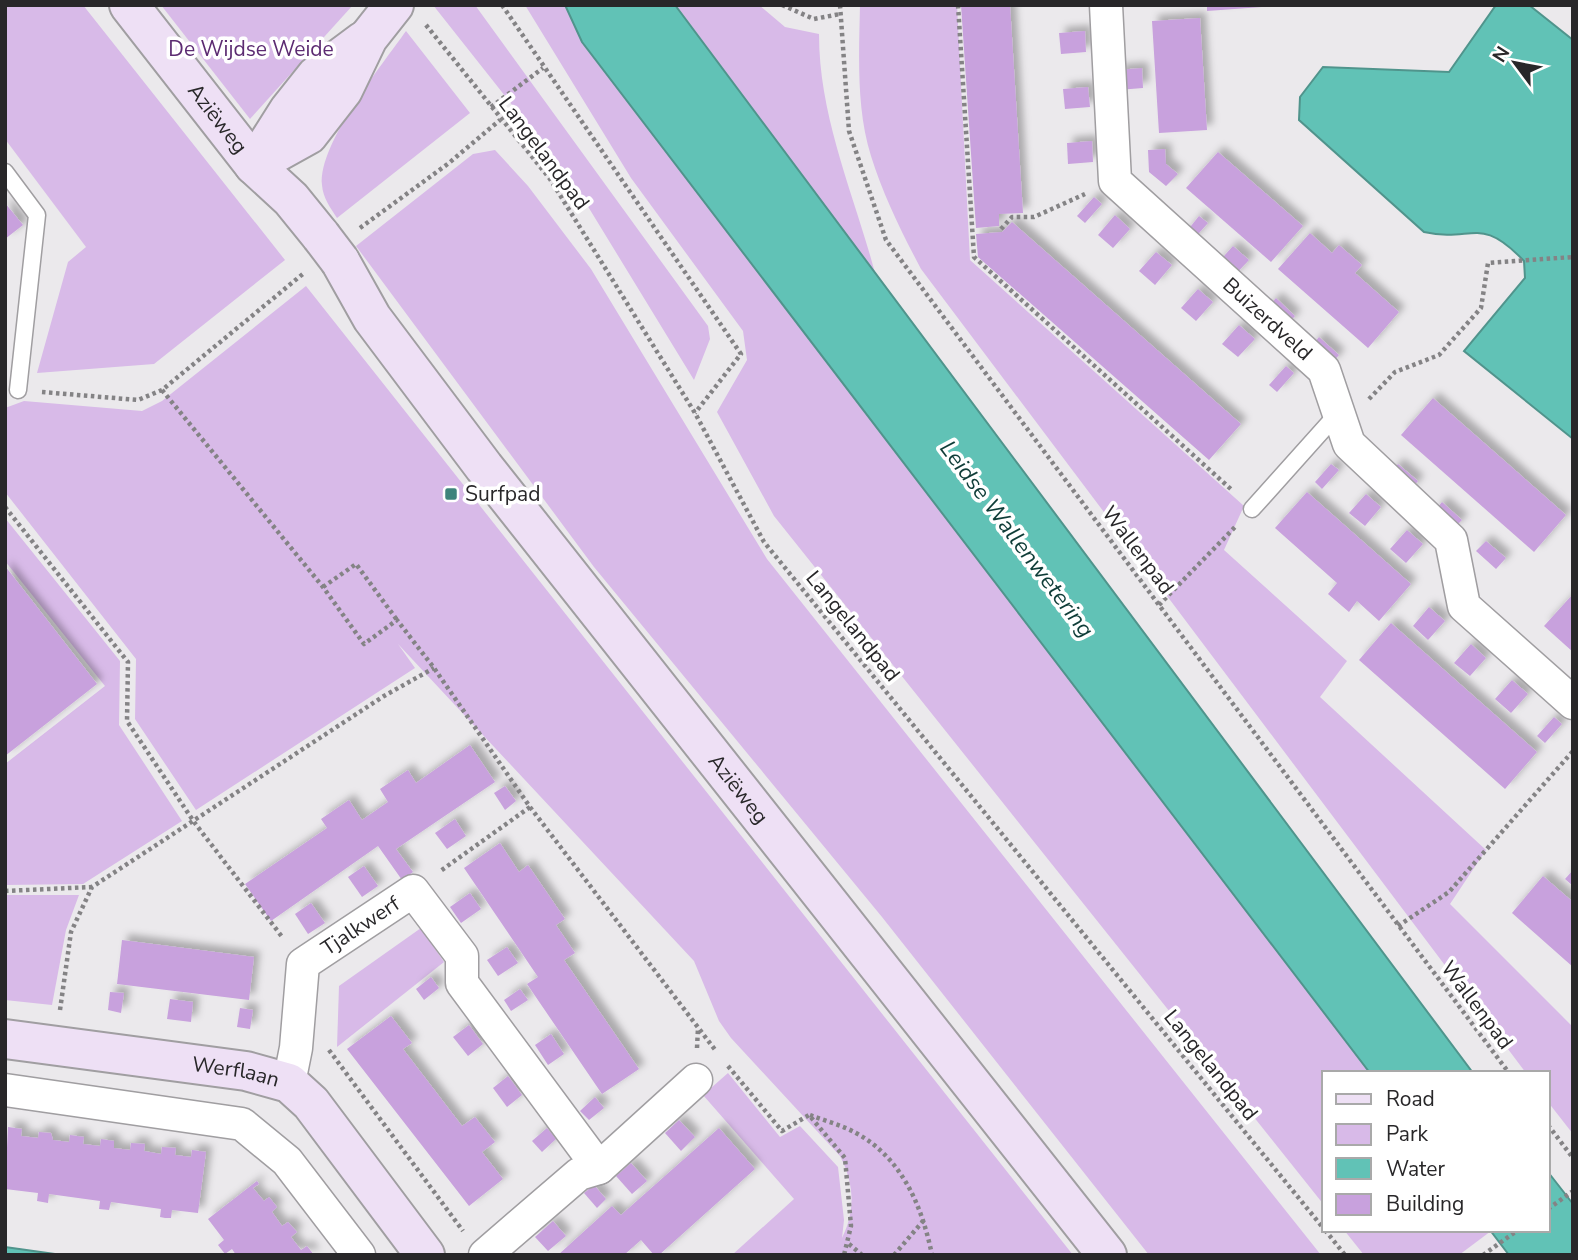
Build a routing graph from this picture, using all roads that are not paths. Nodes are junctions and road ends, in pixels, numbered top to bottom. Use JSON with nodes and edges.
{"nodes":[{"id":1,"x":129,"y":5,"type":"edge"},
{"id":2,"x":1106,"y":5,"type":"edge"},
{"id":3,"x":406,"y":10,"type":"edge"},
{"id":4,"x":254,"y":165,"type":"junction"},
{"id":5,"x":5,"y":172,"type":"edge"},
{"id":6,"x":19,"y":390,"type":"road end"},
{"id":7,"x":1341,"y":421,"type":"junction"},
{"id":8,"x":1252,"y":509,"type":"road end"},
{"id":9,"x":1573,"y":703,"type":"edge"},
{"id":10,"x":5,"y":1039,"type":"edge"},
{"id":11,"x":293,"y":1066,"type":"junction"},
{"id":12,"x":696,"y":1080,"type":"dead end"},
{"id":13,"x":5,"y":1090,"type":"edge"},
{"id":14,"x":599,"y":1168,"type":"junction"},
{"id":15,"x":475,"y":1244,"type":"edge"},
{"id":16,"x":359,"y":1255,"type":"edge"},
{"id":17,"x":425,"y":1255,"type":"edge"},
{"id":18,"x":1107,"y":1255,"type":"edge"}],
"edges":[{"from":1,"to":4,"type":"main road","name":"Aziëweg"},
{"from":2,"to":7,"type":"street","name":"Buizerdveld"},
{"from":3,"to":4,"type":"main road"},
{"from":4,"to":18,"type":"main road","name":"Aziëweg"},
{"from":5,"to":6,"type":"lane"},
{"from":7,"to":8,"type":"lane"},
{"from":7,"to":9,"type":"street","name":"Buizerdveld"},
{"from":10,"to":11,"type":"main road","name":"Werflaan"},
{"from":11,"to":14,"type":"street","name":"Tjalkwerf"},
{"from":11,"to":17,"type":"main road","name":"Werflaan"},
{"from":12,"to":14,"type":"street"},
{"from":13,"to":16,"type":"street"},
{"from":14,"to":15,"type":"street"}]}
